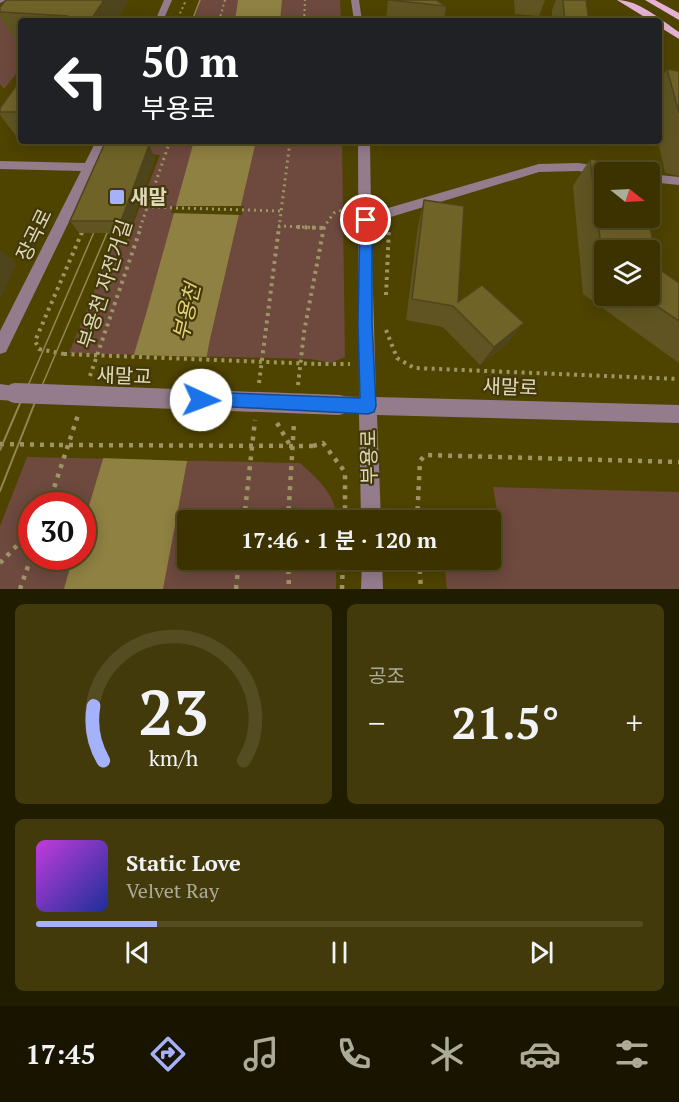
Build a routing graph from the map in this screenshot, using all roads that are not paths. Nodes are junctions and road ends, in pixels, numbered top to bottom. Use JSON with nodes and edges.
{"nodes":[{"id":1,"x":168,"y":0,"type":"edge"},
{"id":2,"x":355,"y":0,"type":"edge"},
{"id":3,"x":621,"y":0,"type":"edge"},
{"id":4,"x":649,"y":0,"type":"edge"},
{"id":5,"x":679,"y":17,"type":"edge"},
{"id":6,"x":160,"y":18,"type":"edge"},
{"id":7,"x":358,"y":18,"type":"edge"},
{"id":8,"x":653,"y":18,"type":"edge"},
{"id":9,"x":662,"y":24,"type":"edge"},
{"id":10,"x":679,"y":36,"type":"edge"},
{"id":11,"x":662,"y":75,"type":"edge"},
{"id":12,"x":679,"y":85,"type":"edge"},
{"id":13,"x":101,"y":144,"type":"edge"},
{"id":14,"x":364,"y":144,"type":"edge"},
{"id":15,"x":90,"y":166,"type":"junction"},
{"id":16,"x":1,"y":167,"type":"edge"},
{"id":17,"x":594,"y":169,"type":"edge"},
{"id":18,"x":660,"y":179,"type":"edge"},
{"id":19,"x":679,"y":181,"type":"edge"},
{"id":20,"x":366,"y":213,"type":"junction"},
{"id":21,"x":0,"y":347,"type":"edge"},
{"id":22,"x":8,"y":392,"type":"edge"},
{"id":23,"x":339,"y":405,"type":"joint"},
{"id":24,"x":368,"y":406,"type":"junction"},
{"id":25,"x":679,"y":414,"type":"edge"},
{"id":26,"x":371,"y":510,"type":"edge"},
{"id":27,"x":372,"y":570,"type":"edge"},
{"id":28,"x":372,"y":589,"type":"edge"}],
"edges":[{"from":1,"to":6,"type":"street"},
{"from":2,"to":7,"type":"street"},
{"from":3,"to":8,"type":"main road"},
{"from":4,"to":5,"type":"main road"},
{"from":9,"to":10,"type":"main road"},
{"from":11,"to":12,"type":"street"},
{"from":13,"to":15,"type":"street","name":"장곡로"},
{"from":14,"to":20,"type":"street","name":"부용로"},
{"from":15,"to":16,"type":"street"},
{"from":15,"to":21,"type":"street","name":"장곡로"},
{"from":17,"to":20,"type":"street"},
{"from":18,"to":19,"type":"street"},
{"from":20,"to":24,"type":"street","name":"부용로"},
{"from":22,"to":23,"type":"street","name":"새말교","bridge":true},
{"from":23,"to":24,"type":"street","name":"새말로"},
{"from":24,"to":25,"type":"street","name":"새말로"},
{"from":24,"to":26,"type":"street","name":"부용로"},
{"from":27,"to":28,"type":"street"}]}
